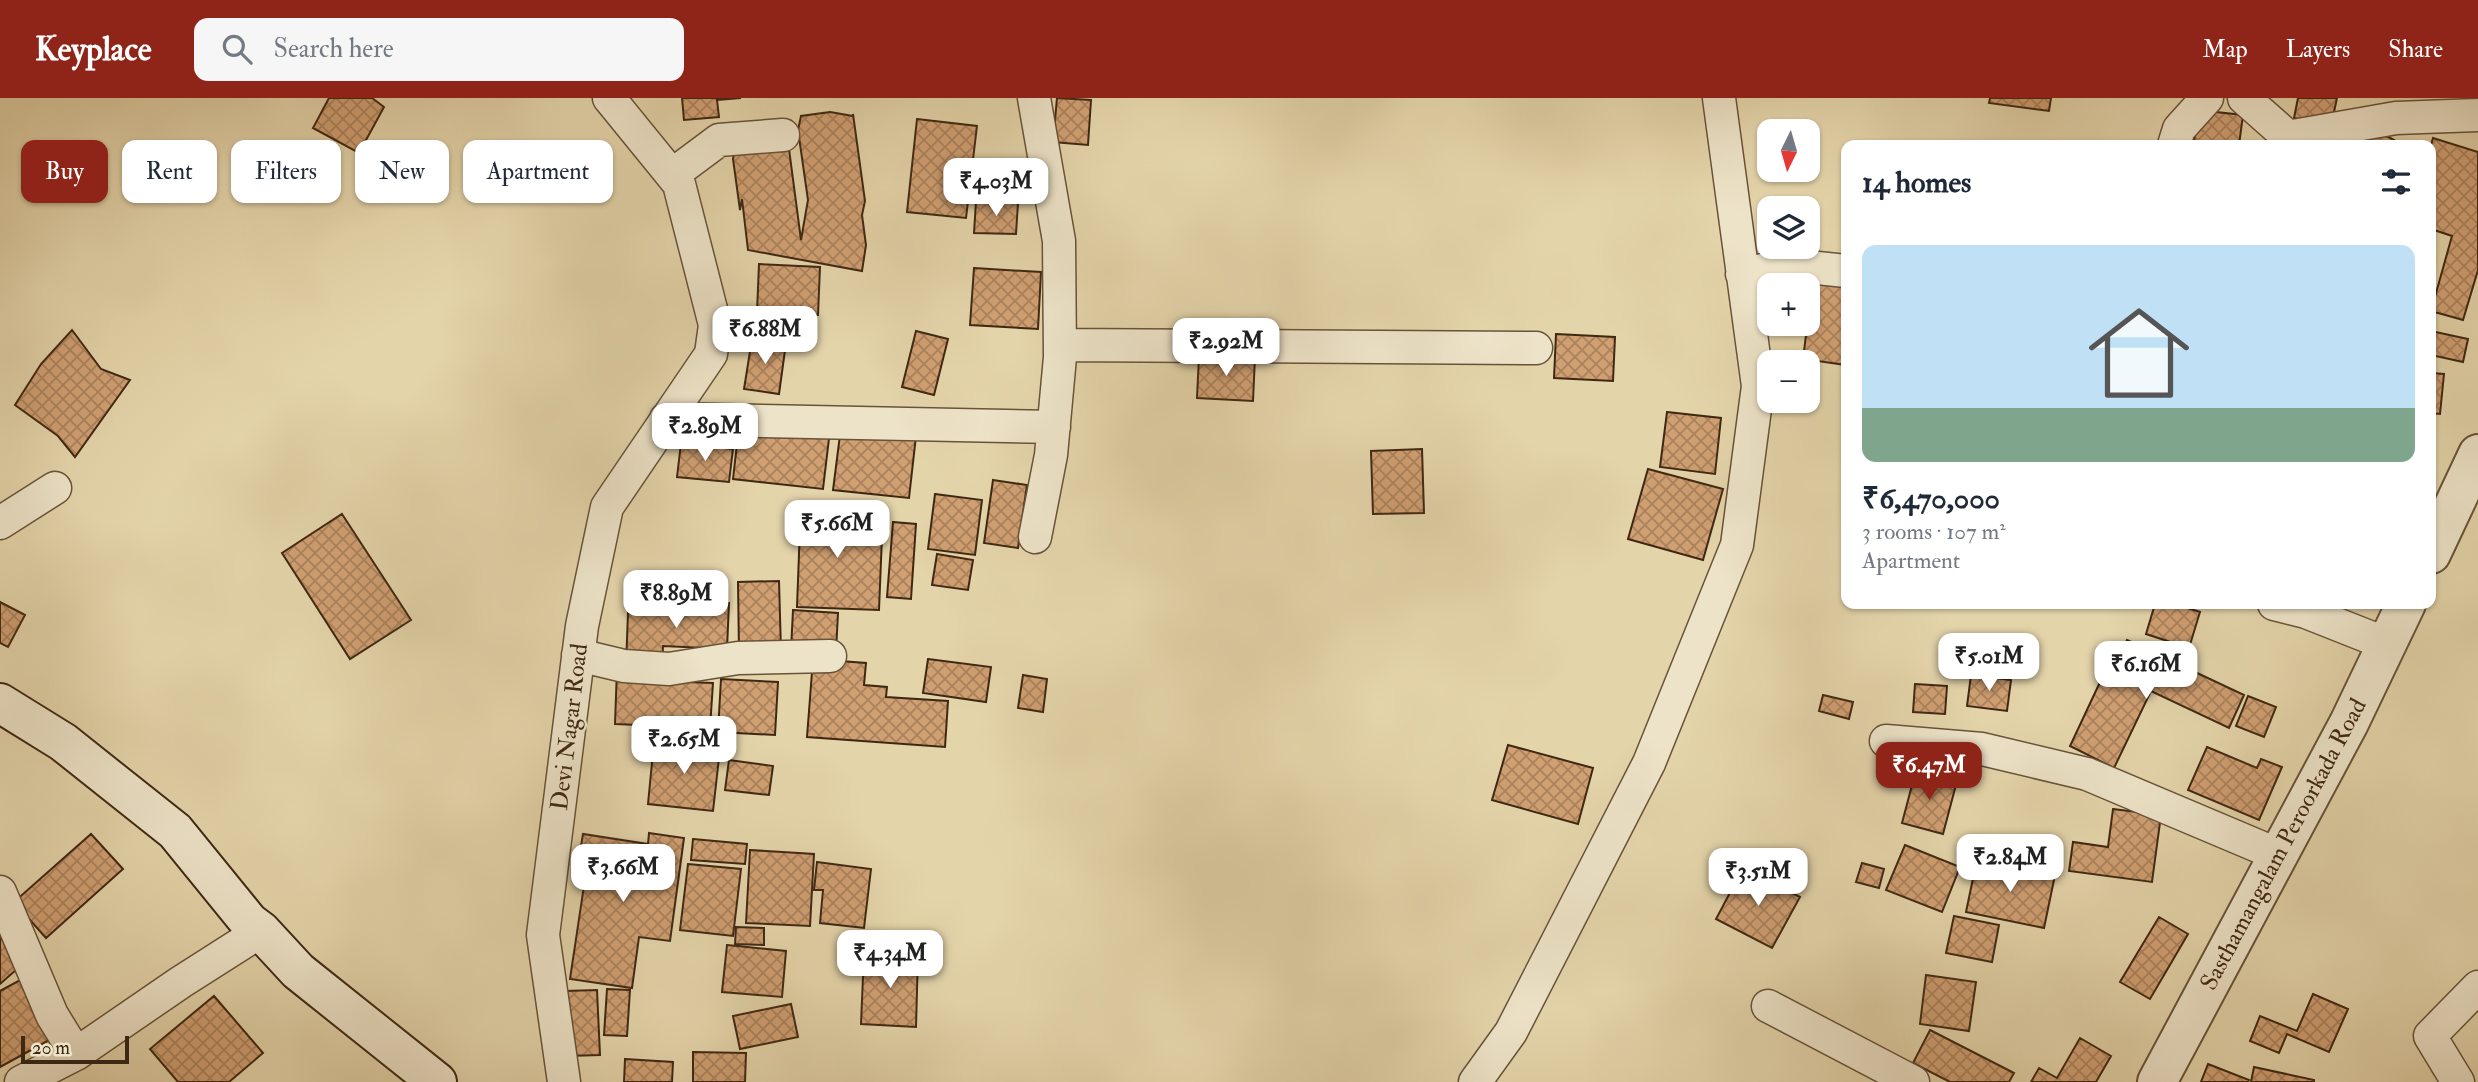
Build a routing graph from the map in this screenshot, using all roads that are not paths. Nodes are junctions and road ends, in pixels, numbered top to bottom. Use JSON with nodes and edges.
{"nodes":[{"id":1,"x":609,"y":98,"type":"edge"},
{"id":2,"x":1034,"y":98,"type":"edge"},
{"id":3,"x":1719,"y":98,"type":"edge"},
{"id":4,"x":2207,"y":98,"type":"edge"},
{"id":5,"x":2244,"y":98,"type":"edge"},
{"id":6,"x":2478,"y":115,"type":"edge"},
{"id":7,"x":783,"y":135,"type":"dead end"},
{"id":8,"x":2176,"y":140,"type":"edge"},
{"id":9,"x":671,"y":175,"type":"junction"},
{"id":10,"x":1841,"y":270,"type":"edge"},
{"id":11,"x":1742,"y":274,"type":"junction"},
{"id":12,"x":1060,"y":345,"type":"junction"},
{"id":13,"x":1536,"y":348,"type":"dead end"},
{"id":14,"x":666,"y":419,"type":"junction"},
{"id":15,"x":1054,"y":427,"type":"junction"},
{"id":16,"x":2478,"y":454,"type":"edge"},
{"id":17,"x":55,"y":488,"type":"dead end"},
{"id":18,"x":0,"y":523,"type":"edge"},
{"id":19,"x":1035,"y":537,"type":"dead end"},
{"id":20,"x":2436,"y":543,"type":"edge"},
{"id":21,"x":2294,"y":609,"type":"edge"},
{"id":22,"x":2404,"y":609,"type":"edge"},
{"id":23,"x":2387,"y":644,"type":"junction"},
{"id":24,"x":578,"y":655,"type":"junction"},
{"id":25,"x":830,"y":656,"type":"dead end"},
{"id":26,"x":0,"y":703,"type":"edge"},
{"id":27,"x":1885,"y":741,"type":"dead end"},
{"id":28,"x":2279,"y":855,"type":"junction"},
{"id":29,"x":0,"y":892,"type":"edge"},
{"id":30,"x":261,"y":931,"type":"junction"},
{"id":31,"x":2478,"y":987,"type":"edge"},
{"id":32,"x":1769,"y":1006,"type":"dead end"},
{"id":33,"x":76,"y":1054,"type":"junction"},
{"id":34,"x":21,"y":1082,"type":"edge"},
{"id":35,"x":437,"y":1082,"type":"edge"},
{"id":36,"x":564,"y":1082,"type":"edge"},
{"id":37,"x":1475,"y":1082,"type":"edge"},
{"id":38,"x":1913,"y":1082,"type":"edge"},
{"id":39,"x":2157,"y":1082,"type":"edge"},
{"id":40,"x":2458,"y":1082,"type":"edge"}],
"edges":[{"from":1,"to":9,"type":"street","name":"Devi Nagar Road"},
{"from":2,"to":12,"type":"street"},
{"from":3,"to":11,"type":"street"},
{"from":4,"to":8,"type":"street"},
{"from":5,"to":6,"type":"street"},
{"from":7,"to":9,"type":"street"},
{"from":9,"to":14,"type":"street","name":"Devi Nagar Road"},
{"from":10,"to":11,"type":"street"},
{"from":11,"to":37,"type":"street"},
{"from":12,"to":13,"type":"street"},
{"from":12,"to":15,"type":"street"},
{"from":14,"to":15,"type":"street"},
{"from":14,"to":24,"type":"street","name":"Devi Nagar Road"},
{"from":15,"to":19,"type":"street"},
{"from":16,"to":20,"type":"street"},
{"from":17,"to":18,"type":"street"},
{"from":21,"to":23,"type":"street"},
{"from":22,"to":23,"type":"street","name":"Sasthamangalam Peroorkada Road"},
{"from":23,"to":28,"type":"street","name":"Sasthamangalam Peroorkada Road"},
{"from":24,"to":25,"type":"street"},
{"from":24,"to":36,"type":"street","name":"Devi Nagar Road"},
{"from":26,"to":30,"type":"street"},
{"from":27,"to":28,"type":"street"},
{"from":28,"to":39,"type":"street","name":"Sasthamangalam Peroorkada Road"},
{"from":29,"to":33,"type":"street"},
{"from":30,"to":33,"type":"street"},
{"from":30,"to":35,"type":"street"},
{"from":31,"to":40,"type":"street"},
{"from":32,"to":38,"type":"street"},
{"from":33,"to":34,"type":"street"}]}
